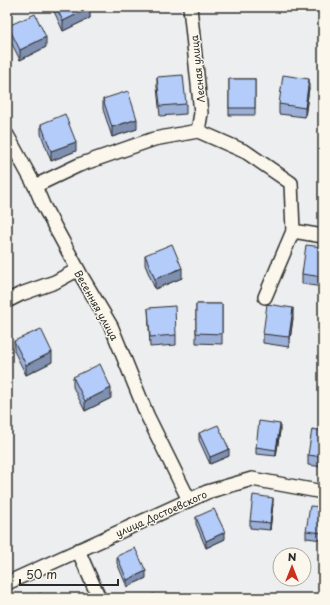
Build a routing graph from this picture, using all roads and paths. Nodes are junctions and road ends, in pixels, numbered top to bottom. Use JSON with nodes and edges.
{"nodes":[{"id":1,"x":190,"y":7,"type":"edge"},
{"id":2,"x":198,"y":131,"type":"junction"},
{"id":3,"x":7,"y":135,"type":"edge"},
{"id":4,"x":36,"y":186,"type":"junction"},
{"id":5,"x":293,"y":231,"type":"junction"},
{"id":6,"x":323,"y":236,"type":"edge"},
{"id":7,"x":78,"y":270,"type":"junction"},
{"id":8,"x":265,"y":297,"type":"dead end"},
{"id":9,"x":7,"y":301,"type":"edge"},
{"id":10,"x":323,"y":492,"type":"edge"},
{"id":11,"x":189,"y":500,"type":"junction"},
{"id":12,"x":78,"y":550,"type":"junction"},
{"id":13,"x":7,"y":583,"type":"edge"},
{"id":14,"x":99,"y":598,"type":"edge"}],
"edges":[{"from":1,"to":2,"type":"street","name":"Лесная улица"},
{"from":2,"to":4,"type":"street"},
{"from":2,"to":5,"type":"street"},
{"from":3,"to":4,"type":"street","name":"Весенняя улица"},
{"from":4,"to":7,"type":"street","name":"Весенняя улица"},
{"from":5,"to":6,"type":"street"},
{"from":5,"to":8,"type":"street"},
{"from":7,"to":9,"type":"street"},
{"from":7,"to":11,"type":"street","name":"Весенняя улица"},
{"from":10,"to":11,"type":"street","name":"улица Достоевского"},
{"from":11,"to":12,"type":"street","name":"улица Достоевского"},
{"from":12,"to":13,"type":"street","name":"улица Достоевского"},
{"from":12,"to":14,"type":"street"}]}
